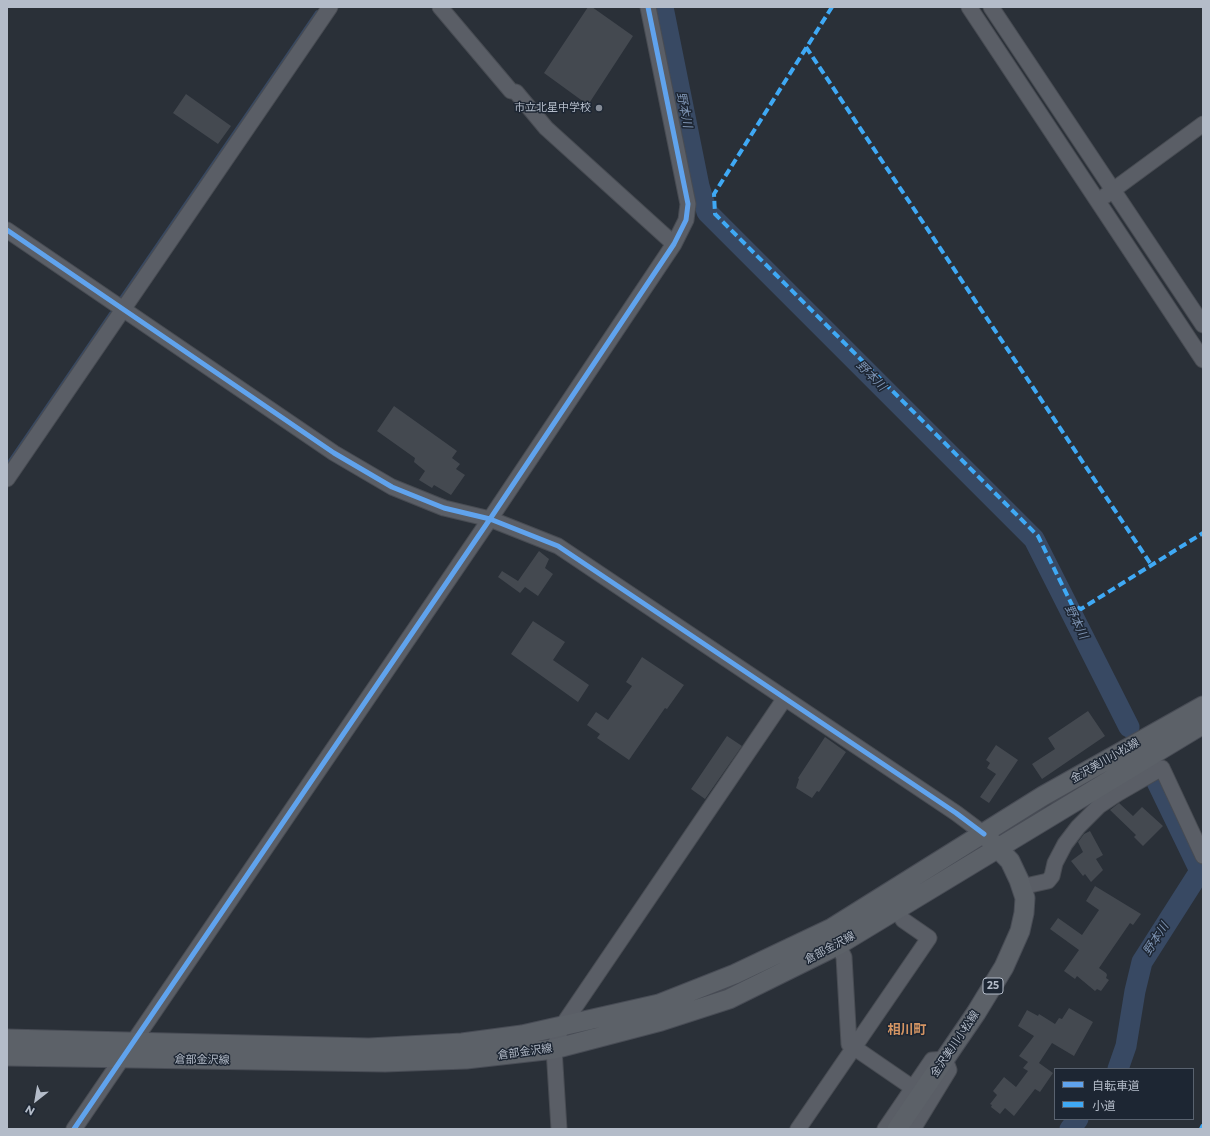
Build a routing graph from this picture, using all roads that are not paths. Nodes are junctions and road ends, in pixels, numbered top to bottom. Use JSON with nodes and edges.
{"nodes":[{"id":1,"x":440,"y":7,"type":"edge"},
{"id":2,"x":648,"y":7,"type":"edge"},
{"id":3,"x":969,"y":7,"type":"edge"},
{"id":4,"x":991,"y":7,"type":"edge"},
{"id":5,"x":326,"y":9,"type":"edge"},
{"id":6,"x":1203,"y":124,"type":"edge"},
{"id":7,"x":1114,"y":190,"type":"junction"},
{"id":8,"x":1097,"y":201,"type":"junction"},
{"id":9,"x":7,"y":230,"type":"edge"},
{"id":10,"x":674,"y":244,"type":"junction"},
{"id":11,"x":124,"y":309,"type":"junction"},
{"id":12,"x":1203,"y":325,"type":"edge"},
{"id":13,"x":1203,"y":360,"type":"edge"},
{"id":14,"x":7,"y":479,"type":"edge"},
{"id":15,"x":490,"y":519,"type":"junction"},
{"id":16,"x":785,"y":698,"type":"junction"},
{"id":17,"x":1203,"y":706,"type":"edge"},
{"id":18,"x":1203,"y":724,"type":"edge"},
{"id":19,"x":984,"y":834,"type":"junction"},
{"id":20,"x":997,"y":848,"type":"junction"},
{"id":21,"x":1203,"y":856,"type":"edge"},
{"id":22,"x":1021,"y":887,"type":"junction"},
{"id":23,"x":897,"y":910,"type":"junction"},
{"id":24,"x":838,"y":945,"type":"junction"},
{"id":25,"x":562,"y":1026,"type":"junction"},
{"id":26,"x":7,"y":1039,"type":"edge"},
{"id":27,"x":134,"y":1043,"type":"junction"},
{"id":28,"x":854,"y":1047,"type":"junction"},
{"id":29,"x":554,"y":1048,"type":"junction"},
{"id":30,"x":7,"y":1056,"type":"edge"},
{"id":31,"x":122,"y":1059,"type":"junction"},
{"id":32,"x":945,"y":1059,"type":"junction"},
{"id":33,"x":913,"y":1088,"type":"junction"},
{"id":34,"x":74,"y":1129,"type":"edge"},
{"id":35,"x":559,"y":1129,"type":"edge"},
{"id":36,"x":798,"y":1129,"type":"edge"},
{"id":37,"x":885,"y":1129,"type":"edge"},
{"id":38,"x":897,"y":1129,"type":"edge"},
{"id":39,"x":913,"y":1129,"type":"edge"}],
"edges":[{"from":1,"to":10,"type":"street"},
{"from":2,"to":10,"type":"street"},
{"from":3,"to":8,"type":"street"},
{"from":4,"to":7,"type":"street"},
{"from":5,"to":11,"type":"street"},
{"from":6,"to":7,"type":"street"},
{"from":7,"to":8,"type":"street"},
{"from":7,"to":12,"type":"street"},
{"from":8,"to":13,"type":"street"},
{"from":9,"to":11,"type":"street"},
{"from":10,"to":15,"type":"street"},
{"from":11,"to":14,"type":"street"},
{"from":11,"to":15,"type":"street"},
{"from":15,"to":16,"type":"street"},
{"from":15,"to":27,"type":"street"},
{"from":16,"to":19,"type":"street"},
{"from":16,"to":25,"type":"street"},
{"from":17,"to":19,"type":"main road","name":"金沢美川小松線"},
{"from":18,"to":20,"type":"main road","name":"金沢美川小松線"},
{"from":19,"to":20,"type":"main road","name":"金沢美川小松線","number":"25"},
{"from":19,"to":25,"type":"main road","name":"倉部金沢線"},
{"from":20,"to":22,"type":"main road","name":"金沢美川小松線","number":"25"},
{"from":20,"to":23,"type":"main road","name":"倉部金沢線"},
{"from":21,"to":22,"type":"street"},
{"from":22,"to":32,"type":"main road","name":"金沢美川小松線","number":"25"},
{"from":23,"to":24,"type":"main road","name":"倉部金沢線"},
{"from":23,"to":28,"type":"street"},
{"from":24,"to":28,"type":"street"},
{"from":24,"to":29,"type":"main road","name":"倉部金沢線"},
{"from":25,"to":27,"type":"main road","name":"倉部金沢線"},
{"from":25,"to":29,"type":"street"},
{"from":26,"to":27,"type":"main road","name":"倉部金沢線"},
{"from":27,"to":31,"type":"street"},
{"from":28,"to":33,"type":"street"},
{"from":28,"to":36,"type":"street"},
{"from":29,"to":31,"type":"main road","name":"倉部金沢線"},
{"from":29,"to":35,"type":"street"},
{"from":30,"to":31,"type":"main road","name":"倉部金沢線"},
{"from":31,"to":34,"type":"street"},
{"from":32,"to":33,"type":"street"},
{"from":32,"to":38,"type":"main road","name":"金沢美川小松線","number":"25"},
{"from":32,"to":39,"type":"street"},
{"from":33,"to":37,"type":"street"}]}
